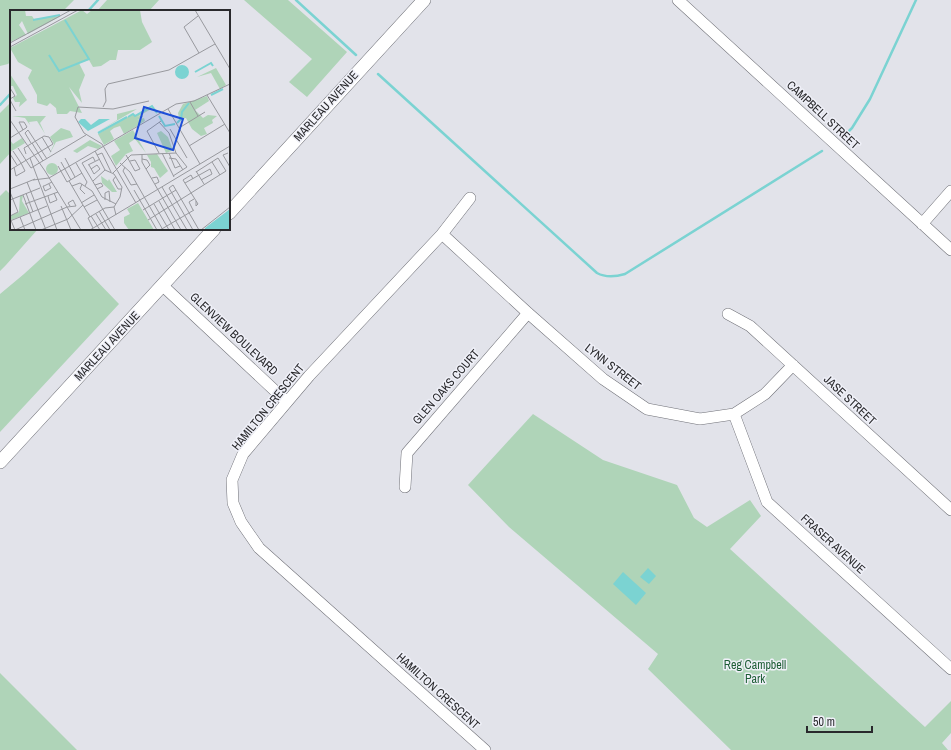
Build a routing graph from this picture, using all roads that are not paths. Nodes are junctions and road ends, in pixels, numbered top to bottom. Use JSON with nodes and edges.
{"nodes":[{"id":1,"x":424,"y":0,"type":"edge"},
{"id":2,"x":678,"y":0,"type":"edge"},
{"id":3,"x":951,"y":191,"type":"edge"},
{"id":4,"x":470,"y":198,"type":"dead end"},
{"id":5,"x":230,"y":212,"type":"edge"},
{"id":6,"x":922,"y":224,"type":"junction"},
{"id":7,"x":213,"y":230,"type":"edge"},
{"id":8,"x":442,"y":234,"type":"junction"},
{"id":9,"x":951,"y":250,"type":"edge"},
{"id":10,"x":163,"y":286,"type":"junction"},
{"id":11,"x":528,"y":313,"type":"junction"},
{"id":12,"x":728,"y":314,"type":"dead end"},
{"id":13,"x":793,"y":365,"type":"junction"},
{"id":14,"x":287,"y":402,"type":"junction"},
{"id":15,"x":734,"y":414,"type":"junction"},
{"id":16,"x":0,"y":462,"type":"edge"},
{"id":17,"x":406,"y":487,"type":"dead end"},
{"id":18,"x":951,"y":510,"type":"edge"},
{"id":19,"x":951,"y":669,"type":"edge"},
{"id":20,"x":485,"y":750,"type":"edge"}],
"edges":[{"from":1,"to":5,"type":"main road","name":"MARLEAU AVENUE"},
{"from":2,"to":6,"type":"street","name":"CAMPBELL STREET"},
{"from":3,"to":6,"type":"street"},
{"from":4,"to":8,"type":"street","name":"HAMILTON CRESCENT"},
{"from":6,"to":9,"type":"street","name":"CAMPBELL STREET"},
{"from":7,"to":10,"type":"main road","name":"MARLEAU AVENUE"},
{"from":8,"to":11,"type":"street","name":"LYNN STREET"},
{"from":8,"to":14,"type":"street","name":"HAMILTON CRESCENT"},
{"from":10,"to":14,"type":"street","name":"GLENVIEW BOULEVARD"},
{"from":10,"to":16,"type":"main road","name":"MARLEAU AVENUE"},
{"from":11,"to":15,"type":"street","name":"LYNN STREET"},
{"from":11,"to":17,"type":"street","name":"GLEN OAKS COURT"},
{"from":12,"to":13,"type":"street","name":"JASE STREET"},
{"from":13,"to":15,"type":"street","name":"LYNN STREET"},
{"from":13,"to":18,"type":"street","name":"JASE STREET"},
{"from":14,"to":20,"type":"street","name":"HAMILTON CRESCENT"},
{"from":15,"to":19,"type":"street","name":"FRASER AVENUE"}]}
